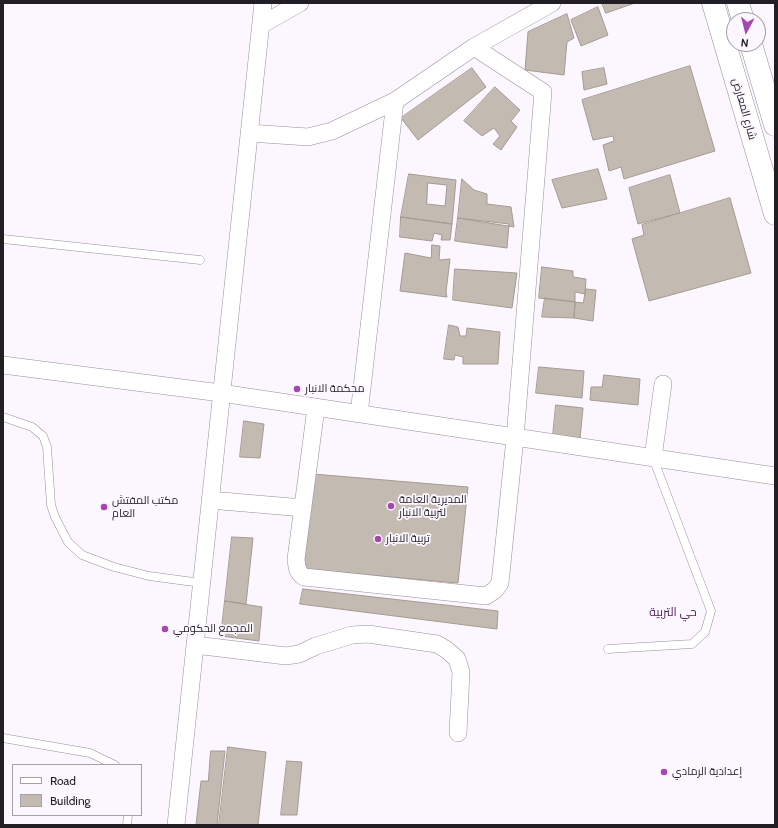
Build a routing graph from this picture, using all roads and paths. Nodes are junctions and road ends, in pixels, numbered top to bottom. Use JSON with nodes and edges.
{"nodes":[{"id":1,"x":263,"y":3,"type":"edge"},
{"id":2,"x":300,"y":3,"type":"edge"},
{"id":3,"x":552,"y":3,"type":"edge"},
{"id":4,"x":713,"y":3,"type":"edge"},
{"id":5,"x":261,"y":25,"type":"junction"},
{"id":6,"x":474,"y":47,"type":"junction"},
{"id":7,"x":753,"y":52,"type":"edge"},
{"id":8,"x":394,"y":101,"type":"junction"},
{"id":9,"x":775,"y":125,"type":"edge"},
{"id":10,"x":249,"y":133,"type":"junction"},
{"id":11,"x":775,"y":214,"type":"edge"},
{"id":12,"x":3,"y":239,"type":"edge"},
{"id":13,"x":200,"y":260,"type":"dead end"},
{"id":14,"x":3,"y":365,"type":"edge"},
{"id":15,"x":663,"y":384,"type":"dead end"},
{"id":16,"x":221,"y":393,"type":"junction"},
{"id":17,"x":316,"y":408,"type":"junction"},
{"id":18,"x":359,"y":414,"type":"junction"},
{"id":19,"x":3,"y":417,"type":"edge"},
{"id":20,"x":515,"y":438,"type":"junction"},
{"id":21,"x":653,"y":458,"type":"junction"},
{"id":22,"x":775,"y":476,"type":"edge"},
{"id":23,"x":210,"y":500,"type":"junction"},
{"id":24,"x":303,"y":508,"type":"junction"},
{"id":25,"x":201,"y":583,"type":"junction"},
{"id":26,"x":195,"y":646,"type":"junction"},
{"id":27,"x":608,"y":649,"type":"dead end"},
{"id":28,"x":458,"y":733,"type":"dead end"},
{"id":29,"x":3,"y":738,"type":"edge"},
{"id":30,"x":113,"y":764,"type":"edge"},
{"id":31,"x":176,"y":825,"type":"edge"}],
"edges":[{"from":1,"to":5,"type":"street"},
{"from":2,"to":5,"type":"street"},
{"from":3,"to":6,"type":"street"},
{"from":4,"to":11,"type":"street","name":"شارع المعارض"},
{"from":5,"to":10,"type":"street"},
{"from":6,"to":8,"type":"street"},
{"from":6,"to":20,"type":"street"},
{"from":7,"to":9,"type":"street"},
{"from":8,"to":10,"type":"street"},
{"from":8,"to":18,"type":"street"},
{"from":10,"to":16,"type":"street"},
{"from":12,"to":13,"type":"lane"},
{"from":14,"to":16,"type":"street"},
{"from":15,"to":21,"type":"street"},
{"from":16,"to":17,"type":"street"},
{"from":16,"to":23,"type":"street"},
{"from":17,"to":18,"type":"street"},
{"from":17,"to":24,"type":"street"},
{"from":18,"to":20,"type":"street"},
{"from":19,"to":25,"type":"lane"},
{"from":20,"to":21,"type":"street"},
{"from":20,"to":24,"type":"street"},
{"from":21,"to":22,"type":"street"},
{"from":21,"to":27,"type":"lane"},
{"from":23,"to":24,"type":"street"},
{"from":23,"to":25,"type":"street"},
{"from":25,"to":26,"type":"street"},
{"from":26,"to":28,"type":"street"},
{"from":26,"to":31,"type":"street"},
{"from":29,"to":30,"type":"lane"}]}
